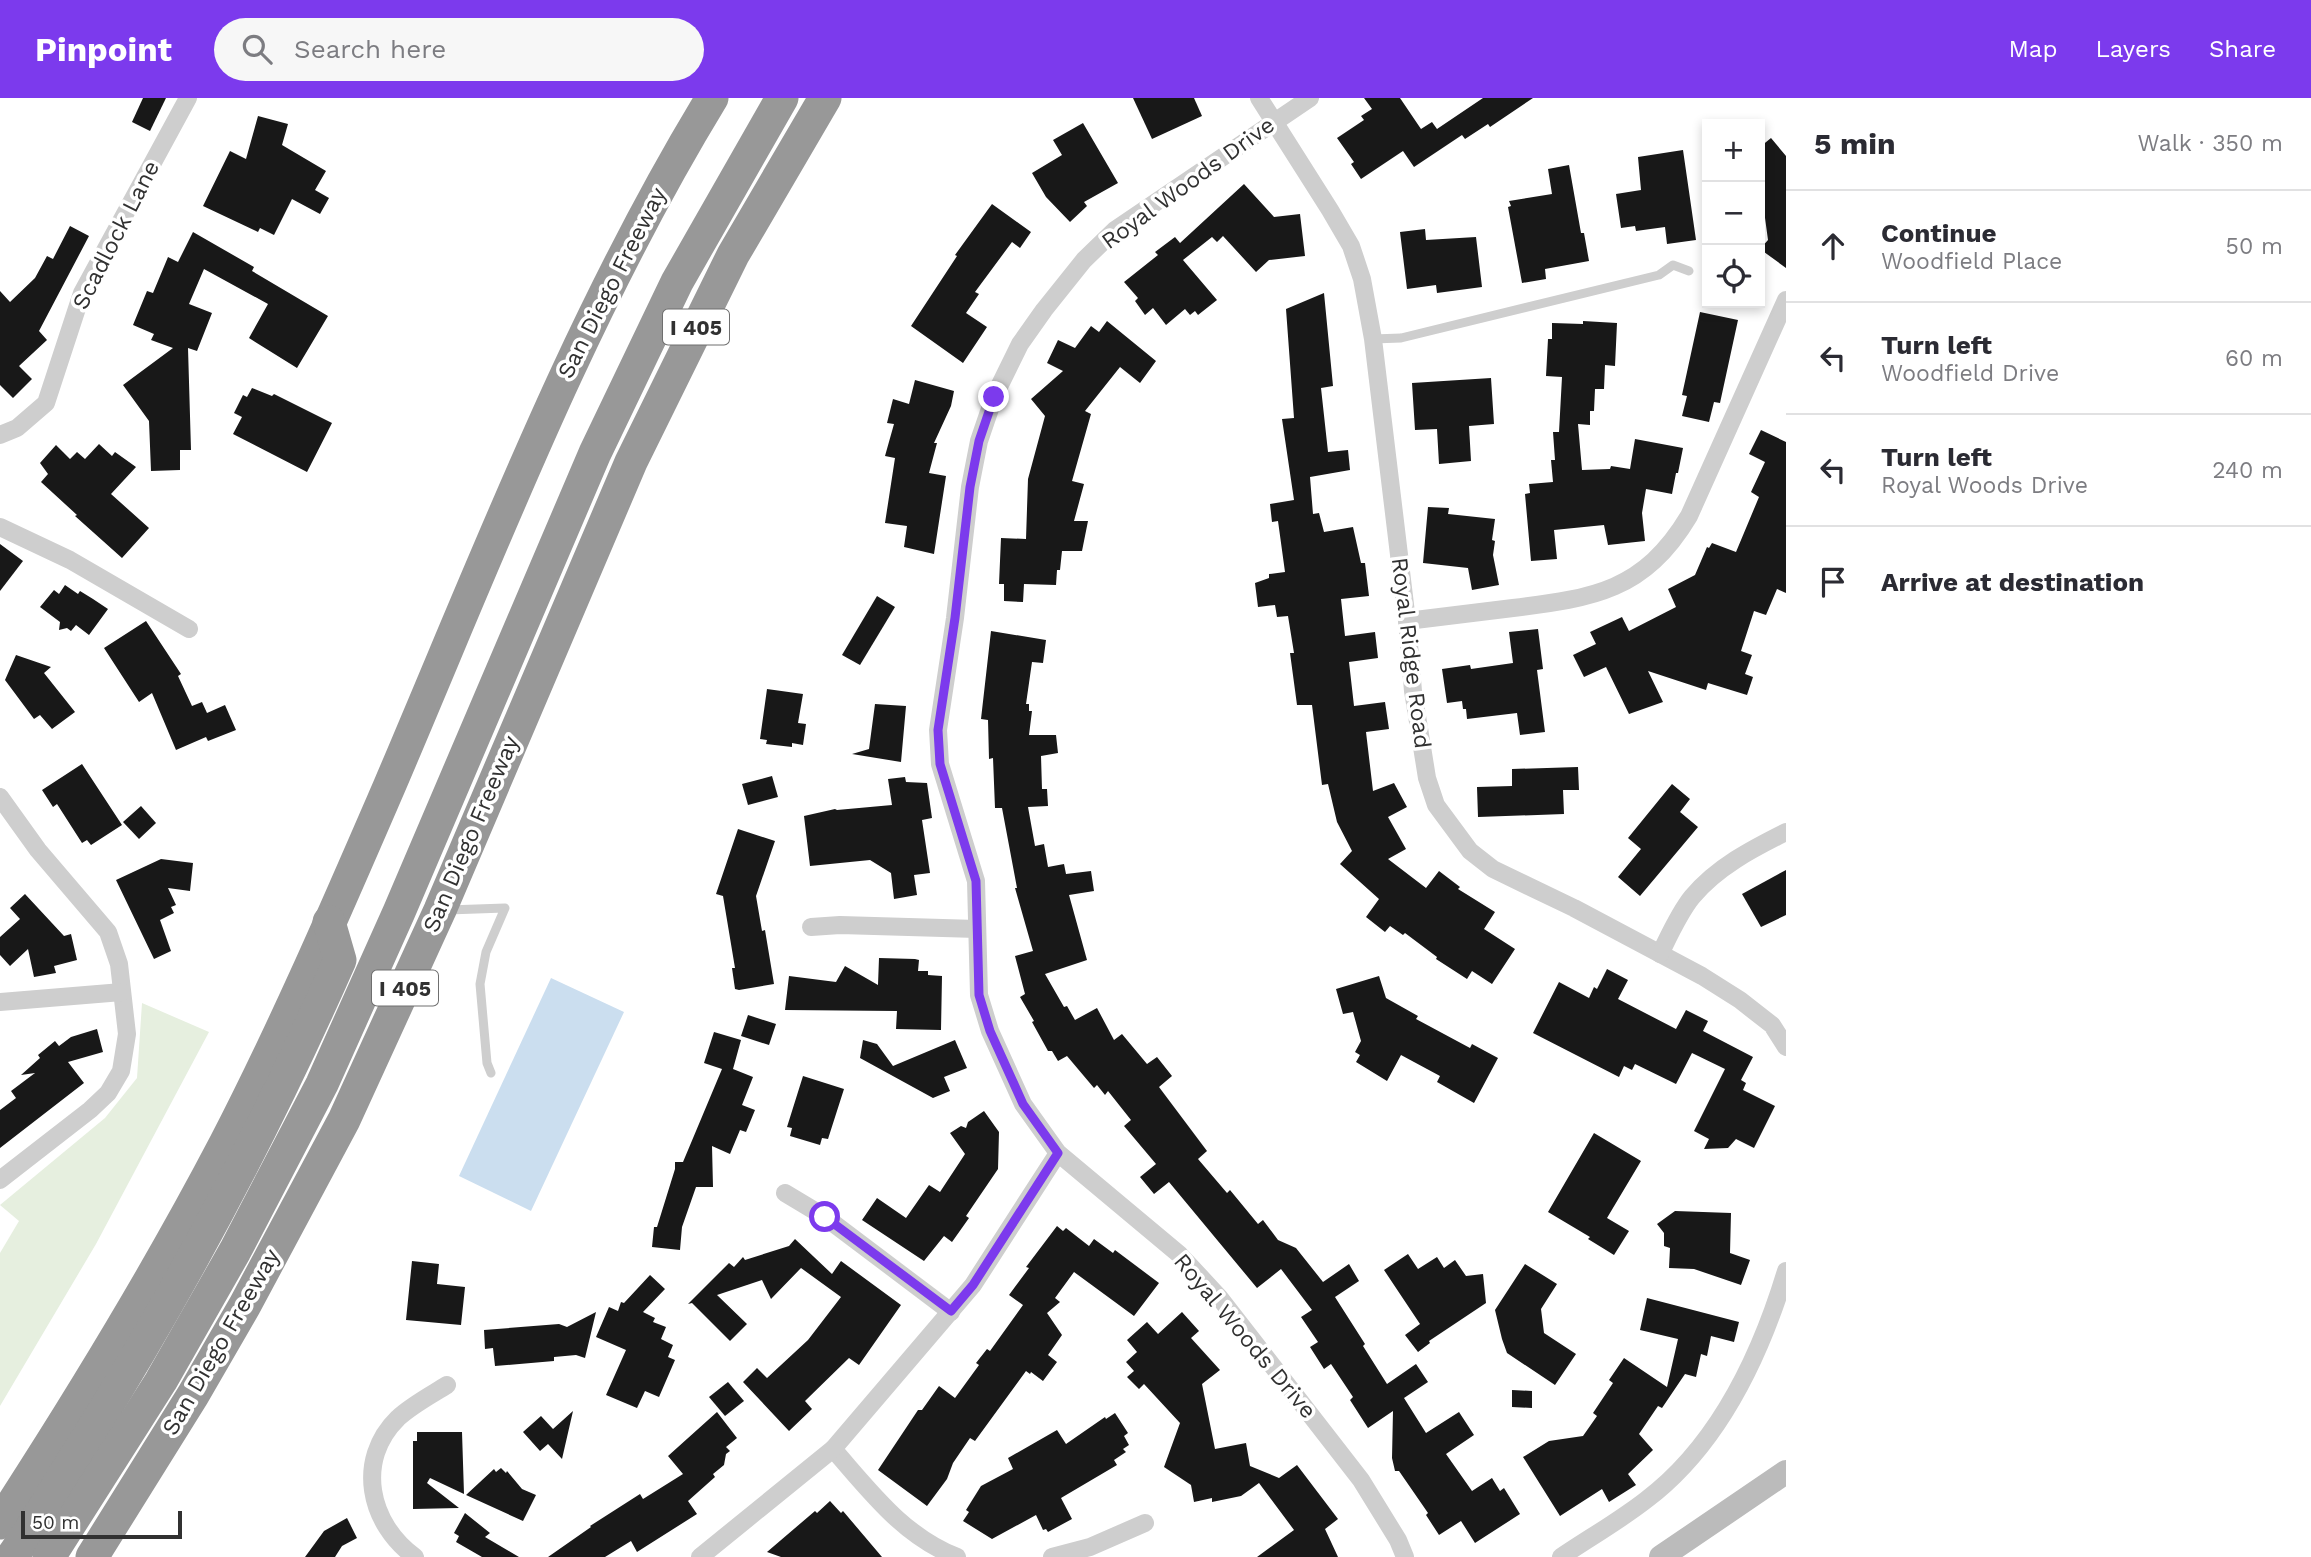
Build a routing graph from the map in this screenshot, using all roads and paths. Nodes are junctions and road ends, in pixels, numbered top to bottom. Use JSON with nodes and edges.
{"nodes":[{"id":1,"x":188,"y":98,"type":"edge"},
{"id":2,"x":712,"y":98,"type":"edge"},
{"id":3,"x":782,"y":98,"type":"edge"},
{"id":4,"x":825,"y":98,"type":"edge"},
{"id":5,"x":1259,"y":98,"type":"edge"},
{"id":6,"x":1310,"y":98,"type":"edge"},
{"id":7,"x":1274,"y":121,"type":"junction"},
{"id":8,"x":1689,"y":271,"type":"dead end"},
{"id":9,"x":1786,"y":300,"type":"edge"},
{"id":10,"x":1373,"y":339,"type":"junction"},
{"id":11,"x":0,"y":435,"type":"edge"},
{"id":12,"x":0,"y":527,"type":"edge"},
{"id":13,"x":1407,"y":621,"type":"junction"},
{"id":14,"x":189,"y":629,"type":"dead end"},
{"id":15,"x":0,"y":797,"type":"edge"},
{"id":16,"x":1786,"y":832,"type":"edge"},
{"id":17,"x":440,"y":910,"type":"junction"},
{"id":18,"x":329,"y":922,"type":"junction"},
{"id":19,"x":811,"y":927,"type":"dead end"},
{"id":20,"x":977,"y":929,"type":"junction"},
{"id":21,"x":1660,"y":954,"type":"junction"},
{"id":22,"x":122,"y":992,"type":"junction"},
{"id":23,"x":0,"y":1002,"type":"edge"},
{"id":24,"x":1786,"y":1047,"type":"edge"},
{"id":25,"x":491,"y":1073,"type":"dead end"},
{"id":26,"x":1058,"y":1153,"type":"junction"},
{"id":27,"x":0,"y":1180,"type":"edge"},
{"id":28,"x":785,"y":1194,"type":"dead end"},
{"id":29,"x":1786,"y":1271,"type":"edge"},
{"id":30,"x":951,"y":1311,"type":"junction"},
{"id":31,"x":447,"y":1385,"type":"dead end"},
{"id":32,"x":193,"y":1395,"type":"junction"},
{"id":33,"x":833,"y":1449,"type":"junction"},
{"id":34,"x":1786,"y":1472,"type":"edge"},
{"id":35,"x":0,"y":1523,"type":"edge"},
{"id":36,"x":1145,"y":1523,"type":"dead end"},
{"id":37,"x":12,"y":1557,"type":"edge"},
{"id":38,"x":49,"y":1557,"type":"edge"},
{"id":39,"x":92,"y":1557,"type":"edge"},
{"id":40,"x":111,"y":1557,"type":"edge"},
{"id":41,"x":415,"y":1557,"type":"edge"},
{"id":42,"x":700,"y":1557,"type":"edge"},
{"id":43,"x":957,"y":1557,"type":"edge"},
{"id":44,"x":1052,"y":1557,"type":"edge"},
{"id":45,"x":1405,"y":1557,"type":"edge"},
{"id":46,"x":1561,"y":1557,"type":"edge"},
{"id":47,"x":1661,"y":1557,"type":"edge"}],
"edges":[{"from":1,"to":11,"type":"street","name":"Scadlock Lane"},
{"from":2,"to":18,"type":"highway","name":"San Diego Freeway"},
{"from":3,"to":38,"type":"highway"},
{"from":4,"to":17,"type":"highway","name":"San Diego Freeway","number":"I 405"},
{"from":5,"to":7,"type":"street","name":"Royal Ridge Road"},
{"from":6,"to":7,"type":"street","name":"Royal Woods Drive"},
{"from":7,"to":10,"type":"street","name":"Royal Ridge Road"},
{"from":7,"to":20,"type":"street","name":"Royal Woods Drive"},
{"from":8,"to":10,"type":"lane"},
{"from":9,"to":13,"type":"street"},
{"from":10,"to":13,"type":"street","name":"Royal Ridge Road"},
{"from":12,"to":14,"type":"street"},
{"from":13,"to":21,"type":"street","name":"Royal Ridge Road"},
{"from":15,"to":22,"type":"street"},
{"from":16,"to":21,"type":"street"},
{"from":17,"to":25,"type":"lane"},
{"from":17,"to":32,"type":"highway","name":"San Diego Freeway","number":"I 405"},
{"from":18,"to":35,"type":"highway","name":"San Diego Freeway"},
{"from":18,"to":37,"type":"highway"},
{"from":19,"to":20,"type":"street"},
{"from":20,"to":26,"type":"street","name":"Royal Woods Drive"},
{"from":21,"to":24,"type":"street","name":"Royal Ridge Road"},
{"from":22,"to":23,"type":"street"},
{"from":22,"to":27,"type":"street"},
{"from":26,"to":30,"type":"street"},
{"from":26,"to":45,"type":"street","name":"Royal Woods Drive"},
{"from":28,"to":30,"type":"street"},
{"from":29,"to":46,"type":"street"},
{"from":30,"to":33,"type":"street"},
{"from":31,"to":41,"type":"street"},
{"from":32,"to":39,"type":"highway","name":"San Diego Freeway","number":"I 405"},
{"from":32,"to":40,"type":"highway"},
{"from":33,"to":42,"type":"street"},
{"from":33,"to":43,"type":"street"},
{"from":34,"to":47,"type":"main road"},
{"from":36,"to":44,"type":"street"}]}
